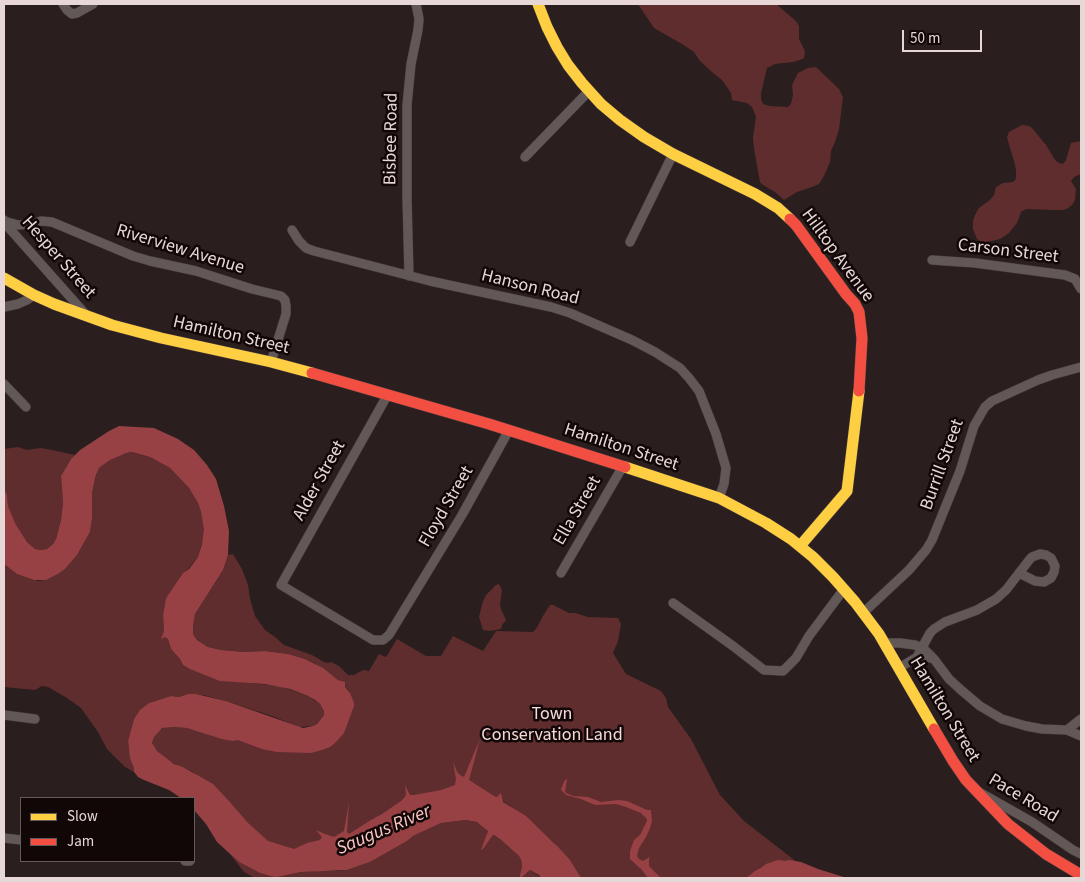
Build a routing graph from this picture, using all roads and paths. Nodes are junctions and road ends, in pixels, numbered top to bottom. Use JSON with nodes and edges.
{"nodes":[{"id":1,"x":63,"y":4,"type":"edge"},
{"id":2,"x":93,"y":4,"type":"edge"},
{"id":3,"x":416,"y":4,"type":"edge"},
{"id":4,"x":538,"y":4,"type":"edge"},
{"id":5,"x":589,"y":91,"type":"junction"},
{"id":6,"x":673,"y":154,"type":"junction"},
{"id":7,"x":525,"y":158,"type":"dead end"},
{"id":8,"x":4,"y":221,"type":"edge"},
{"id":9,"x":292,"y":230,"type":"dead end"},
{"id":10,"x":630,"y":242,"type":"dead end"},
{"id":11,"x":932,"y":260,"type":"dead end"},
{"id":12,"x":409,"y":276,"type":"junction"},
{"id":13,"x":4,"y":278,"type":"edge"},
{"id":14,"x":1080,"y":286,"type":"edge"},
{"id":15,"x":34,"y":295,"type":"junction"},
{"id":16,"x":4,"y":307,"type":"edge"},
{"id":17,"x":88,"y":317,"type":"junction"},
{"id":18,"x":271,"y":362,"type":"junction"},
{"id":19,"x":1081,"y":367,"type":"edge"},
{"id":20,"x":4,"y":384,"type":"edge"},
{"id":21,"x":388,"y":394,"type":"junction"},
{"id":22,"x":26,"y":407,"type":"dead end"},
{"id":23,"x":509,"y":430,"type":"junction"},
{"id":24,"x":623,"y":466,"type":"junction"},
{"id":25,"x":719,"y":498,"type":"junction"},
{"id":26,"x":800,"y":546,"type":"junction"},
{"id":27,"x":561,"y":573,"type":"dead end"},
{"id":28,"x":1019,"y":573,"type":"dead end"},
{"id":29,"x":282,"y":585,"type":"joint"},
{"id":30,"x":844,"y":590,"type":"junction"},
{"id":31,"x":673,"y":603,"type":"dead end"},
{"id":32,"x":863,"y":613,"type":"junction"},
{"id":33,"x":884,"y":643,"type":"junction"},
{"id":34,"x":923,"y":648,"type":"junction"},
{"id":35,"x":917,"y":657,"type":"junction"},
{"id":36,"x":934,"y":659,"type":"junction"},
{"id":37,"x":899,"y":668,"type":"junction"},
{"id":38,"x":4,"y":715,"type":"edge"},
{"id":39,"x":34,"y":720,"type":"dead end"},
{"id":40,"x":1081,"y":720,"type":"edge"},
{"id":41,"x":1067,"y":730,"type":"junction"},
{"id":42,"x":1081,"y":736,"type":"edge"},
{"id":43,"x":973,"y":788,"type":"junction"},
{"id":44,"x":4,"y":838,"type":"edge"},
{"id":45,"x":20,"y":840,"type":"edge"},
{"id":46,"x":1081,"y":854,"type":"edge"},
{"id":47,"x":1081,"y":875,"type":"edge"}],
"edges":[{"from":1,"to":2,"type":"street"},
{"from":3,"to":12,"type":"street","name":"Bisbee Road"},
{"from":4,"to":5,"type":"main road","name":"Hilltop Avenue"},
{"from":5,"to":6,"type":"main road","name":"Hilltop Avenue"},
{"from":5,"to":7,"type":"street"},
{"from":6,"to":10,"type":"street"},
{"from":6,"to":26,"type":"main road","name":"Hilltop Avenue"},
{"from":8,"to":17,"type":"street","name":"Hesper Street"},
{"from":8,"to":18,"type":"street","name":"Riverview Avenue"},
{"from":9,"to":12,"type":"street","name":"Hanson Road"},
{"from":11,"to":14,"type":"street","name":"Carson Street"},
{"from":12,"to":25,"type":"street","name":"Hanson Road"},
{"from":13,"to":15,"type":"main road","name":"Hamilton Street"},
{"from":15,"to":16,"type":"street"},
{"from":15,"to":17,"type":"main road","name":"Hamilton Street"},
{"from":17,"to":18,"type":"main road","name":"Hamilton Street"},
{"from":18,"to":21,"type":"main road","name":"Hamilton Street"},
{"from":19,"to":32,"type":"street","name":"Burrill Street"},
{"from":20,"to":22,"type":"street"},
{"from":21,"to":23,"type":"main road","name":"Hamilton Street"},
{"from":21,"to":29,"type":"street","name":"Alder Street"},
{"from":23,"to":24,"type":"main road","name":"Hamilton Street"},
{"from":23,"to":29,"type":"street","name":"Floyd Street"},
{"from":24,"to":25,"type":"main road","name":"Hamilton Street"},
{"from":24,"to":27,"type":"street","name":"Ella Street"},
{"from":25,"to":26,"type":"main road","name":"Hamilton Street"},
{"from":26,"to":30,"type":"main road","name":"Hamilton Street"},
{"from":28,"to":34,"type":"street"},
{"from":30,"to":31,"type":"street"},
{"from":30,"to":32,"type":"main road","name":"Hamilton Street"},
{"from":32,"to":33,"type":"main road","name":"Hamilton Street"},
{"from":33,"to":34,"type":"street"},
{"from":33,"to":37,"type":"main road","name":"Hamilton Street"},
{"from":34,"to":35,"type":"street"},
{"from":34,"to":36,"type":"street"},
{"from":35,"to":36,"type":"street"},
{"from":35,"to":37,"type":"street"},
{"from":36,"to":41,"type":"street"},
{"from":37,"to":43,"type":"main road","name":"Hamilton Street"},
{"from":38,"to":39,"type":"street"},
{"from":40,"to":41,"type":"street"},
{"from":41,"to":42,"type":"street"},
{"from":43,"to":46,"type":"street","name":"Pace Road"},
{"from":43,"to":47,"type":"main road","name":"Hamilton Street"},
{"from":44,"to":45,"type":"street"}]}
